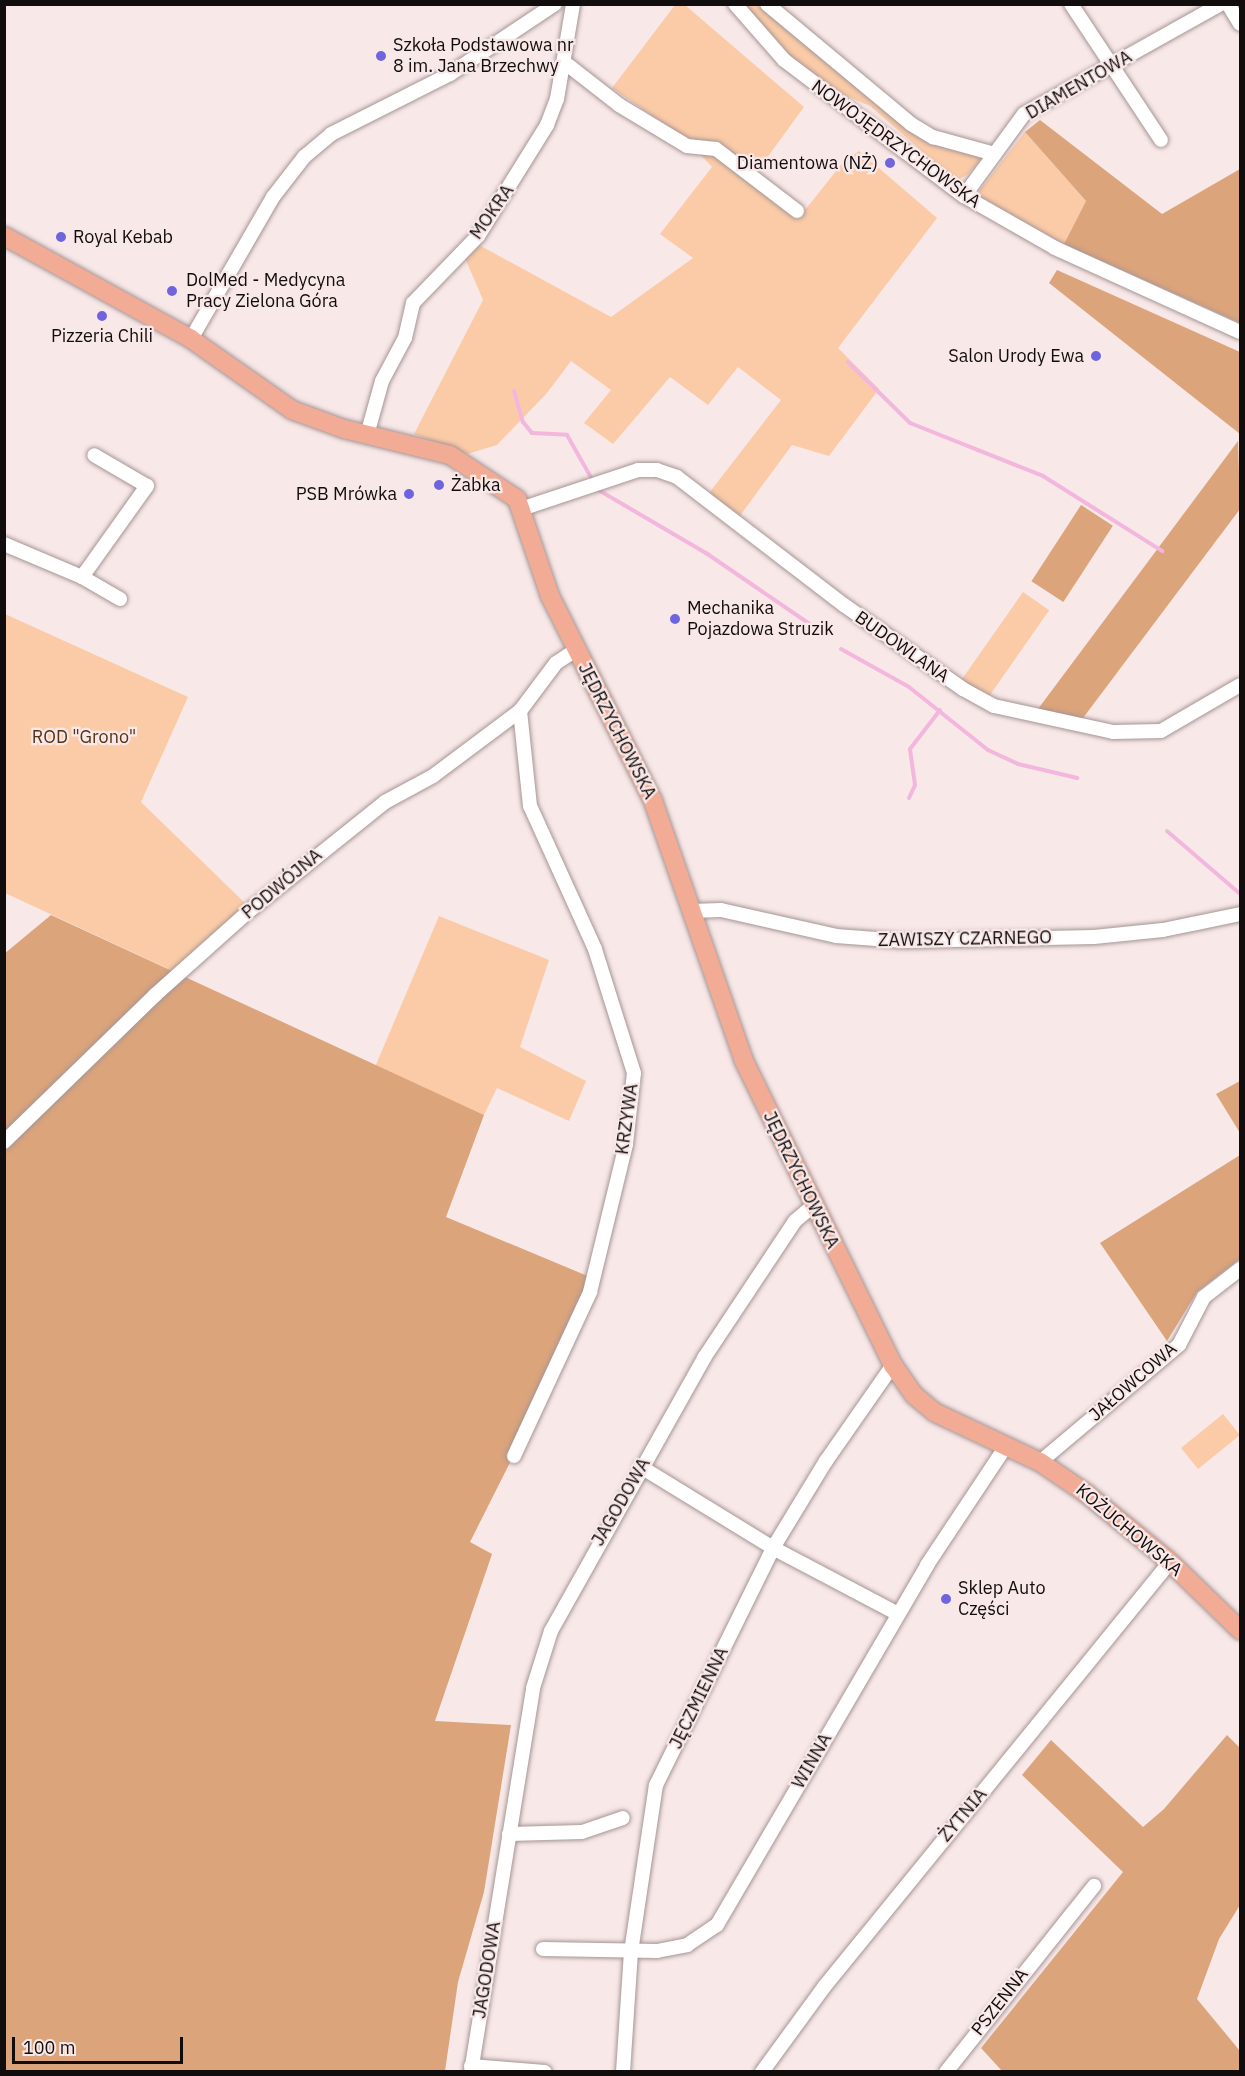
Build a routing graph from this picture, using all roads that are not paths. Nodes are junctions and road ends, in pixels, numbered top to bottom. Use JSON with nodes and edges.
{"nodes":[{"id":1,"x":555,"y":4,"type":"edge"},
{"id":2,"x":573,"y":4,"type":"edge"},
{"id":3,"x":735,"y":4,"type":"edge"},
{"id":4,"x":767,"y":4,"type":"edge"},
{"id":5,"x":1071,"y":4,"type":"edge"},
{"id":6,"x":1221,"y":4,"type":"edge"},
{"id":7,"x":1228,"y":4,"type":"edge"},
{"id":8,"x":1240,"y":24,"type":"edge"},
{"id":9,"x":564,"y":62,"type":"junction"},
{"id":10,"x":1111,"y":65,"type":"junction"},
{"id":11,"x":1161,"y":140,"type":"dead end"},
{"id":12,"x":995,"y":154,"type":"junction"},
{"id":13,"x":964,"y":196,"type":"junction"},
{"id":14,"x":796,"y":211,"type":"dead end"},
{"id":15,"x":4,"y":236,"type":"edge"},
{"id":16,"x":1240,"y":332,"type":"edge"},
{"id":17,"x":191,"y":339,"type":"junction"},
{"id":18,"x":367,"y":435,"type":"junction"},
{"id":19,"x":94,"y":455,"type":"dead end"},
{"id":20,"x":524,"y":508,"type":"junction"},
{"id":21,"x":4,"y":544,"type":"edge"},
{"id":22,"x":82,"y":577,"type":"junction"},
{"id":23,"x":120,"y":599,"type":"dead end"},
{"id":24,"x":576,"y":650,"type":"junction"},
{"id":25,"x":1240,"y":685,"type":"edge"},
{"id":26,"x":520,"y":711,"type":"junction"},
{"id":27,"x":691,"y":911,"type":"junction"},
{"id":28,"x":1240,"y":914,"type":"edge"},
{"id":29,"x":4,"y":1142,"type":"edge"},
{"id":30,"x":813,"y":1206,"type":"junction"},
{"id":31,"x":1240,"y":1269,"type":"edge"},
{"id":32,"x":893,"y":1365,"type":"junction"},
{"id":33,"x":1006,"y":1446,"type":"junction"},
{"id":34,"x":514,"y":1456,"type":"dead end"},
{"id":35,"x":1040,"y":1462,"type":"junction"},
{"id":36,"x":641,"y":1467,"type":"junction"},
{"id":37,"x":773,"y":1548,"type":"junction"},
{"id":38,"x":1170,"y":1562,"type":"junction"},
{"id":39,"x":898,"y":1614,"type":"junction"},
{"id":40,"x":1240,"y":1630,"type":"edge"},
{"id":41,"x":623,"y":1818,"type":"dead end"},
{"id":42,"x":509,"y":1834,"type":"junction"},
{"id":43,"x":1094,"y":1886,"type":"dead end"},
{"id":44,"x":543,"y":1949,"type":"dead end"},
{"id":45,"x":631,"y":1952,"type":"junction"},
{"id":46,"x":471,"y":2069,"type":"edge"},
{"id":47,"x":545,"y":2072,"type":"edge"},
{"id":48,"x":623,"y":2072,"type":"edge"},
{"id":49,"x":762,"y":2072,"type":"edge"},
{"id":50,"x":946,"y":2072,"type":"edge"}],
"edges":[{"from":1,"to":17,"type":"street"},
{"from":2,"to":9,"type":"street","name":"MOKRA"},
{"from":3,"to":13,"type":"street","name":"NOWOJĘDRZYCHOWSKA"},
{"from":4,"to":12,"type":"street"},
{"from":5,"to":10,"type":"street"},
{"from":6,"to":10,"type":"street","name":"DIAMENTOWA"},
{"from":7,"to":8,"type":"street"},
{"from":9,"to":14,"type":"street"},
{"from":9,"to":18,"type":"street","name":"MOKRA"},
{"from":10,"to":11,"type":"street"},
{"from":10,"to":12,"type":"street","name":"DIAMENTOWA"},
{"from":12,"to":13,"type":"street","name":"DIAMENTOWA"},
{"from":13,"to":16,"type":"street","name":"NOWOJĘDRZYCHOWSKA"},
{"from":15,"to":17,"type":"main road"},
{"from":17,"to":18,"type":"main road"},
{"from":18,"to":20,"type":"main road"},
{"from":19,"to":22,"type":"street"},
{"from":20,"to":24,"type":"main road","name":"JĘDRZYCHOWSKA"},
{"from":20,"to":25,"type":"street","name":"BUDOWLANA"},
{"from":21,"to":22,"type":"street"},
{"from":22,"to":23,"type":"street"},
{"from":24,"to":26,"type":"street","name":"PODWÓJNA"},
{"from":24,"to":27,"type":"main road","name":"JĘDRZYCHOWSKA"},
{"from":26,"to":29,"type":"street","name":"PODWÓJNA"},
{"from":26,"to":34,"type":"street","name":"KRZYWA"},
{"from":27,"to":28,"type":"street","name":"ZAWISZY CZARNEGO"},
{"from":27,"to":30,"type":"main road","name":"JĘDRZYCHOWSKA"},
{"from":30,"to":32,"type":"main road","name":"JĘDRZYCHOWSKA"},
{"from":30,"to":36,"type":"street","name":"JAGODOWA"},
{"from":31,"to":35,"type":"street","name":"JAŁOWCOWA"},
{"from":32,"to":33,"type":"main road","name":"JĘDRZYCHOWSKA"},
{"from":32,"to":37,"type":"street","name":"JĘCZMIENNA"},
{"from":33,"to":35,"type":"main road","name":"KOŻUCHOWSKA"},
{"from":33,"to":39,"type":"street","name":"WINNA"},
{"from":35,"to":38,"type":"main road","name":"KOŻUCHOWSKA"},
{"from":36,"to":37,"type":"street"},
{"from":36,"to":42,"type":"street","name":"JAGODOWA"},
{"from":37,"to":39,"type":"street"},
{"from":37,"to":45,"type":"street","name":"JĘCZMIENNA"},
{"from":38,"to":40,"type":"main road","name":"KOŻUCHOWSKA"},
{"from":38,"to":49,"type":"street","name":"ŻYTNIA"},
{"from":39,"to":45,"type":"street","name":"WINNA"},
{"from":41,"to":42,"type":"street"},
{"from":42,"to":46,"type":"street","name":"JAGODOWA"},
{"from":43,"to":50,"type":"street","name":"PSZENNA"},
{"from":44,"to":45,"type":"street","name":"WINNA"},
{"from":45,"to":48,"type":"street","name":"JĘCZMIENNA"},
{"from":46,"to":47,"type":"street"}]}
